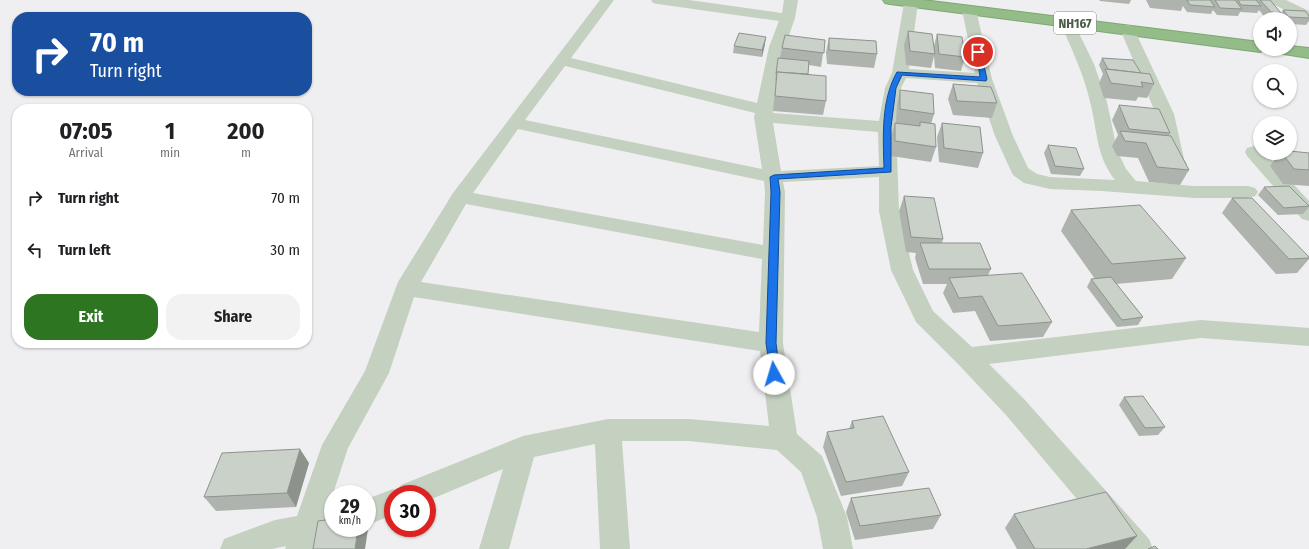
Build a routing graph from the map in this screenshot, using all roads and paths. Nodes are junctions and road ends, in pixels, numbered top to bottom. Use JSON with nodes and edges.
{"nodes":[{"id":1,"x":607,"y":0,"type":"edge"},
{"id":2,"x":658,"y":0,"type":"edge"},
{"id":3,"x":1275,"y":0,"type":"edge"},
{"id":4,"x":900,"y":1,"type":"edge"},
{"id":5,"x":972,"y":5,"type":"edge"},
{"id":6,"x":789,"y":9,"type":"edge"},
{"id":7,"x":1309,"y":17,"type":"edge"},
{"id":8,"x":1067,"y":22,"type":"junction"},
{"id":9,"x":1127,"y":29,"type":"junction"},
{"id":10,"x":1253,"y":35,"type":"edge"},
{"id":11,"x":1297,"y":41,"type":"edge"},
{"id":12,"x":1309,"y":43,"type":"edge"},
{"id":13,"x":1253,"y":46,"type":"edge"},
{"id":14,"x":1297,"y":52,"type":"edge"},
{"id":15,"x":1309,"y":53,"type":"edge"},
{"id":16,"x":561,"y":60,"type":"junction"},
{"id":17,"x":900,"y":73,"type":"junction"},
{"id":18,"x":984,"y":79,"type":"junction"},
{"id":19,"x":763,"y":114,"type":"junction"},
{"id":20,"x":514,"y":123,"type":"junction"},
{"id":21,"x":887,"y":127,"type":"junction"},
{"id":22,"x":1261,"y":160,"type":"edge"},
{"id":23,"x":888,"y":170,"type":"junction"},
{"id":24,"x":774,"y":177,"type":"junction"},
{"id":25,"x":1130,"y":187,"type":"junction"},
{"id":26,"x":1194,"y":192,"type":"junction"},
{"id":27,"x":1248,"y":192,"type":"dead end"},
{"id":28,"x":460,"y":197,"type":"junction"},
{"id":29,"x":1309,"y":214,"type":"edge"},
{"id":30,"x":773,"y":254,"type":"junction"},
{"id":31,"x":406,"y":288,"type":"junction"},
{"id":32,"x":1309,"y":337,"type":"edge"},
{"id":33,"x":771,"y":343,"type":"junction"},
{"id":34,"x":967,"y":357,"type":"junction"},
{"id":35,"x":608,"y":430,"type":"junction"},
{"id":36,"x":784,"y":439,"type":"junction"},
{"id":37,"x":523,"y":448,"type":"junction"},
{"id":38,"x":433,"y":485,"type":"edge"},
{"id":39,"x":313,"y":533,"type":"edge"},
{"id":40,"x":235,"y":549,"type":"edge"},
{"id":41,"x":494,"y":549,"type":"edge"},
{"id":42,"x":615,"y":549,"type":"edge"},
{"id":43,"x":838,"y":549,"type":"edge"},
{"id":44,"x":1138,"y":549,"type":"edge"}],
"edges":[{"from":1,"to":16,"type":"street"},
{"from":2,"to":6,"type":"street"},
{"from":3,"to":7,"type":"street"},
{"from":4,"to":5,"type":"highway","number":"NH167"},
{"from":4,"to":17,"type":"street"},
{"from":5,"to":8,"type":"highway","number":"NH167"},
{"from":5,"to":10,"type":"highway","number":"NH167"},
{"from":5,"to":18,"type":"street"},
{"from":6,"to":19,"type":"street"},
{"from":8,"to":9,"type":"highway","number":"NH167"},
{"from":8,"to":25,"type":"street"},
{"from":9,"to":13,"type":"highway","number":"NH167"},
{"from":9,"to":26,"type":"street"},
{"from":11,"to":12,"type":"highway"},
{"from":14,"to":15,"type":"highway"},
{"from":16,"to":19,"type":"street"},
{"from":16,"to":20,"type":"street"},
{"from":17,"to":18,"type":"street"},
{"from":17,"to":21,"type":"street"},
{"from":18,"to":25,"type":"street"},
{"from":19,"to":21,"type":"street"},
{"from":19,"to":24,"type":"street"},
{"from":20,"to":24,"type":"street"},
{"from":20,"to":28,"type":"street"},
{"from":21,"to":23,"type":"street"},
{"from":22,"to":29,"type":"street"},
{"from":23,"to":24,"type":"street"},
{"from":23,"to":34,"type":"street"},
{"from":24,"to":30,"type":"street"},
{"from":25,"to":26,"type":"street"},
{"from":26,"to":27,"type":"street"},
{"from":28,"to":30,"type":"street"},
{"from":28,"to":31,"type":"street"},
{"from":30,"to":33,"type":"street"},
{"from":31,"to":33,"type":"street"},
{"from":31,"to":39,"type":"street"},
{"from":32,"to":34,"type":"street"},
{"from":33,"to":36,"type":"street"},
{"from":34,"to":44,"type":"street"},
{"from":35,"to":36,"type":"street"},
{"from":35,"to":37,"type":"street"},
{"from":35,"to":42,"type":"street"},
{"from":36,"to":43,"type":"street"},
{"from":37,"to":38,"type":"street"},
{"from":37,"to":41,"type":"street"},
{"from":39,"to":40,"type":"street"}]}
